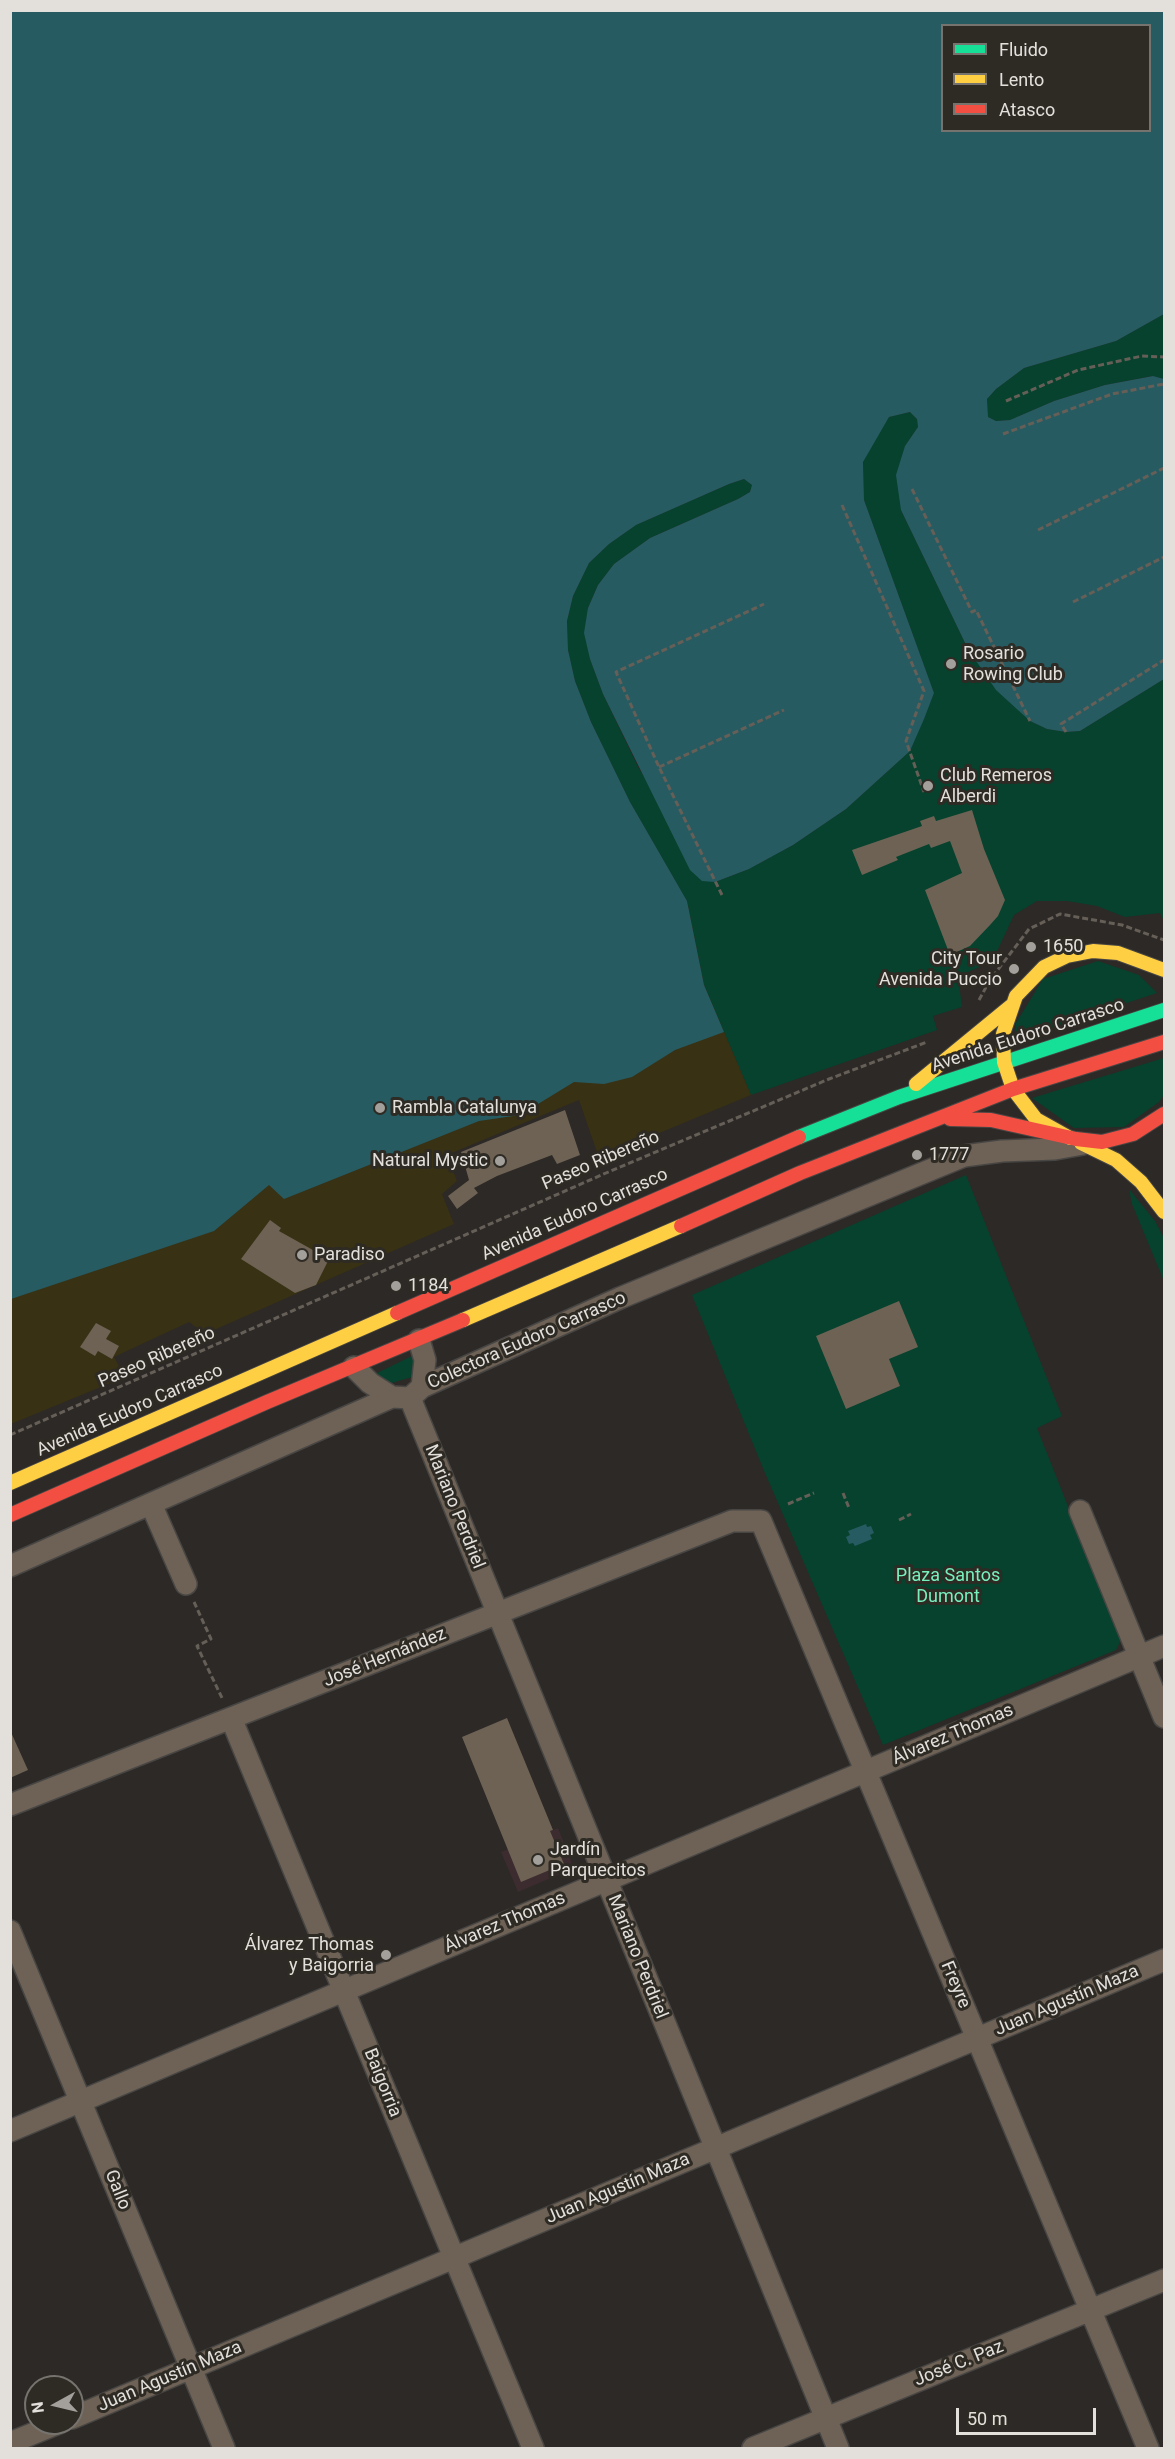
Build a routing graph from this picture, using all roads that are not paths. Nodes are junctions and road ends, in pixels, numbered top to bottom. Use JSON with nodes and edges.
{"nodes":[{"id":1,"x":1143,"y":963,"type":"junction"},
{"id":2,"x":1164,"y":970,"type":"edge"},
{"id":3,"x":1164,"y":980,"type":"edge"},
{"id":4,"x":1011,"y":1006,"type":"junction"},
{"id":5,"x":1164,"y":1010,"type":"edge"},
{"id":6,"x":1164,"y":1041,"type":"edge"},
{"id":7,"x":1004,"y":1062,"type":"junction"},
{"id":8,"x":1013,"y":1089,"type":"junction"},
{"id":9,"x":899,"y":1097,"type":"junction"},
{"id":10,"x":1163,"y":1115,"type":"edge"},
{"id":11,"x":935,"y":1118,"type":"junction"},
{"id":12,"x":1077,"y":1142,"type":"junction"},
{"id":13,"x":1116,"y":1160,"type":"junction"},
{"id":14,"x":1164,"y":1212,"type":"edge"},
{"id":15,"x":419,"y":1340,"type":"junction"},
{"id":16,"x":354,"y":1366,"type":"junction"},
{"id":17,"x":408,"y":1394,"type":"junction"},
{"id":18,"x":10,"y":1483,"type":"edge"},
{"id":19,"x":151,"y":1504,"type":"junction"},
{"id":20,"x":1080,"y":1511,"type":"dead end"},
{"id":21,"x":10,"y":1515,"type":"edge"},
{"id":22,"x":761,"y":1521,"type":"joint"},
{"id":23,"x":10,"y":1566,"type":"edge"},
{"id":24,"x":186,"y":1584,"type":"road end"},
{"id":25,"x":498,"y":1613,"type":"junction"},
{"id":26,"x":1164,"y":1646,"type":"edge"},
{"id":27,"x":1139,"y":1656,"type":"junction"},
{"id":28,"x":1164,"y":1717,"type":"edge"},
{"id":29,"x":231,"y":1718,"type":"junction"},
{"id":30,"x":866,"y":1772,"type":"junction"},
{"id":31,"x":10,"y":1805,"type":"edge"},
{"id":32,"x":606,"y":1880,"type":"junction"},
{"id":33,"x":10,"y":1931,"type":"edge"},
{"id":34,"x":1164,"y":1960,"type":"edge"},
{"id":35,"x":344,"y":1990,"type":"junction"},
{"id":36,"x":977,"y":2039,"type":"junction"},
{"id":37,"x":81,"y":2101,"type":"junction"},
{"id":38,"x":10,"y":2131,"type":"edge"},
{"id":39,"x":715,"y":2148,"type":"junction"},
{"id":40,"x":454,"y":2258,"type":"junction"},
{"id":41,"x":1164,"y":2280,"type":"edge"},
{"id":42,"x":1090,"y":2310,"type":"junction"},
{"id":43,"x":191,"y":2368,"type":"junction"},
{"id":44,"x":84,"y":2413,"type":"edge"},
{"id":45,"x":826,"y":2419,"type":"junction"},
{"id":46,"x":30,"y":2435,"type":"edge"},
{"id":47,"x":10,"y":2443,"type":"edge"},
{"id":48,"x":224,"y":2448,"type":"edge"},
{"id":49,"x":532,"y":2448,"type":"edge"},
{"id":50,"x":753,"y":2448,"type":"edge"},
{"id":51,"x":838,"y":2448,"type":"edge"},
{"id":52,"x":1148,"y":2448,"type":"edge"}],
"edges":[{"from":1,"to":2,"type":"main road"},
{"from":1,"to":3,"type":"main road"},
{"from":1,"to":4,"type":"main road"},
{"from":4,"to":7,"type":"main road"},
{"from":4,"to":9,"type":"main road"},
{"from":5,"to":7,"type":"main road","name":"Avenida Eudoro Carrasco"},
{"from":6,"to":8,"type":"main road"},
{"from":7,"to":8,"type":"main road"},
{"from":7,"to":9,"type":"main road","name":"Avenida Eudoro Carrasco"},
{"from":8,"to":11,"type":"main road"},
{"from":8,"to":12,"type":"main road"},
{"from":9,"to":18,"type":"main road","name":"Avenida Eudoro Carrasco"},
{"from":10,"to":12,"type":"main road"},
{"from":11,"to":12,"type":"main road"},
{"from":11,"to":15,"type":"main road"},
{"from":12,"to":13,"type":"street","name":"Colectora Eudoro Carrasco"},
{"from":12,"to":13,"type":"main road"},
{"from":12,"to":17,"type":"street","name":"Colectora Eudoro Carrasco"},
{"from":13,"to":14,"type":"main road"},
{"from":15,"to":16,"type":"main road"},
{"from":15,"to":17,"type":"street","name":"Mariano Perdriel"},
{"from":16,"to":17,"type":"street"},
{"from":16,"to":21,"type":"main road"},
{"from":17,"to":19,"type":"street","name":"Colectora Eudoro Carrasco"},
{"from":17,"to":25,"type":"street","name":"Mariano Perdriel"},
{"from":19,"to":23,"type":"street","name":"Colectora Eudoro Carrasco"},
{"from":19,"to":24,"type":"street"},
{"from":20,"to":27,"type":"street"},
{"from":22,"to":25,"type":"street","name":"José Hernández"},
{"from":22,"to":30,"type":"street","name":"Freyre"},
{"from":25,"to":29,"type":"street","name":"José Hernández"},
{"from":25,"to":32,"type":"street","name":"Mariano Perdriel"},
{"from":26,"to":27,"type":"street","name":"Álvarez Thomas"},
{"from":27,"to":28,"type":"street"},
{"from":27,"to":30,"type":"street","name":"Álvarez Thomas"},
{"from":29,"to":31,"type":"street","name":"José Hernández"},
{"from":29,"to":35,"type":"street","name":"Baigorria"},
{"from":30,"to":32,"type":"street","name":"Álvarez Thomas"},
{"from":30,"to":36,"type":"street","name":"Freyre"},
{"from":32,"to":35,"type":"street","name":"Álvarez Thomas"},
{"from":32,"to":39,"type":"street","name":"Mariano Perdriel"},
{"from":33,"to":37,"type":"street","name":"Gallo"},
{"from":34,"to":36,"type":"street","name":"Juan Agustín Maza"},
{"from":35,"to":37,"type":"street","name":"Álvarez Thomas"},
{"from":35,"to":40,"type":"street","name":"Baigorria"},
{"from":36,"to":39,"type":"street","name":"Juan Agustín Maza"},
{"from":36,"to":42,"type":"street","name":"Freyre"},
{"from":37,"to":38,"type":"street","name":"Álvarez Thomas"},
{"from":37,"to":43,"type":"street","name":"Gallo"},
{"from":39,"to":40,"type":"street","name":"Juan Agustín Maza"},
{"from":39,"to":45,"type":"street","name":"Mariano Perdriel"},
{"from":40,"to":43,"type":"street","name":"Juan Agustín Maza"},
{"from":40,"to":49,"type":"street","name":"Baigorria"},
{"from":41,"to":42,"type":"street","name":"José C. Paz"},
{"from":42,"to":45,"type":"street","name":"José C. Paz"},
{"from":42,"to":52,"type":"street","name":"Freyre"},
{"from":43,"to":44,"type":"street","name":"Juan Agustín Maza"},
{"from":43,"to":48,"type":"street","name":"Gallo"},
{"from":45,"to":50,"type":"street","name":"José C. Paz"},
{"from":45,"to":51,"type":"street","name":"Mariano Perdriel"},
{"from":46,"to":47,"type":"street"}]}
